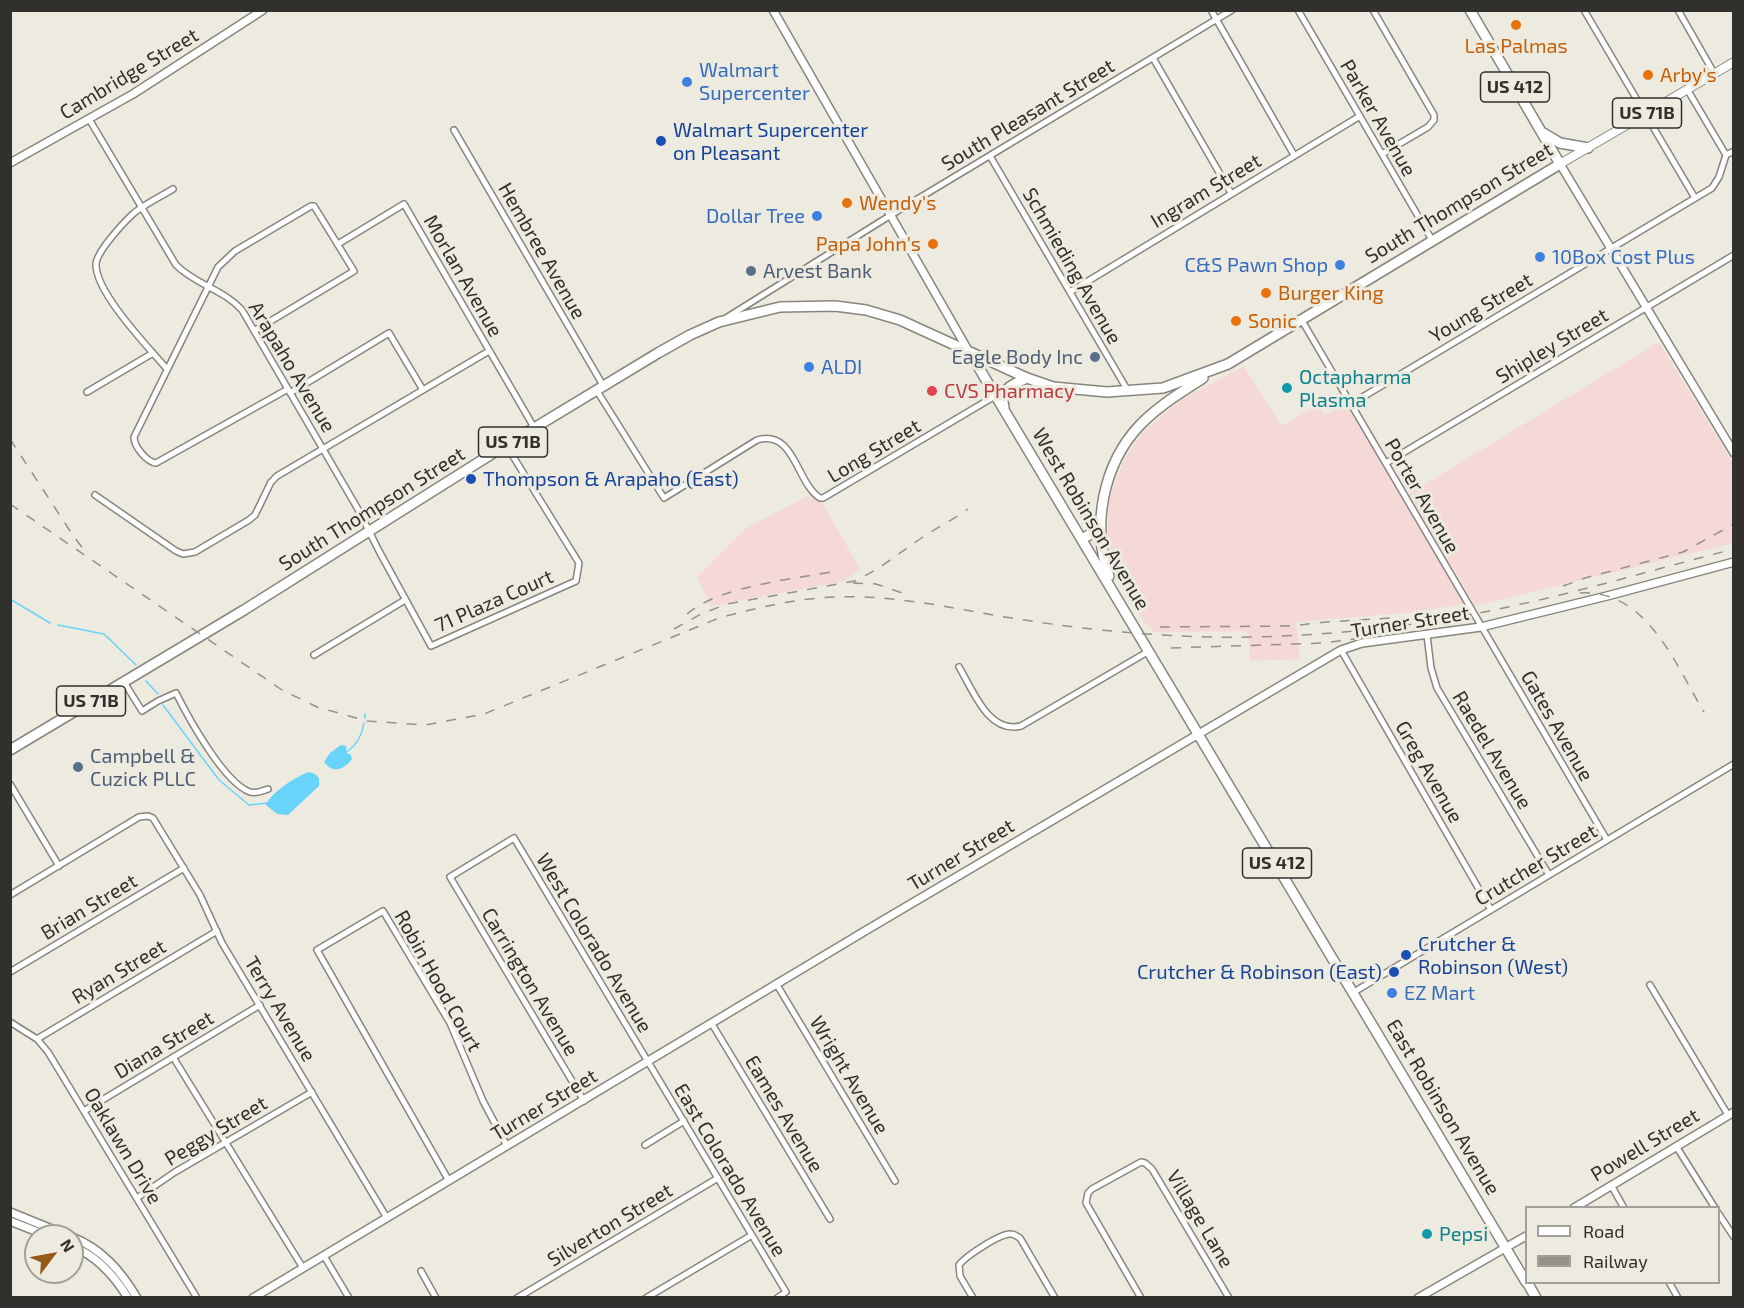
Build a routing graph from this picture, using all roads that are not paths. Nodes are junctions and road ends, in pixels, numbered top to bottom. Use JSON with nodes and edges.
{"nodes":[{"id":1,"x":264,"y":10,"type":"edge"},
{"id":2,"x":773,"y":10,"type":"edge"},
{"id":3,"x":1211,"y":10,"type":"edge"},
{"id":4,"x":1232,"y":10,"type":"edge"},
{"id":5,"x":1298,"y":10,"type":"edge"},
{"id":6,"x":1373,"y":10,"type":"edge"},
{"id":7,"x":1470,"y":10,"type":"edge"},
{"id":8,"x":1584,"y":10,"type":"edge"},
{"id":9,"x":1678,"y":10,"type":"edge"},
{"id":10,"x":1216,"y":20,"type":"junction"},
{"id":11,"x":1153,"y":58,"type":"junction"},
{"id":12,"x":1734,"y":62,"type":"edge"},
{"id":13,"x":1714,"y":73,"type":"junction"},
{"id":14,"x":1687,"y":89,"type":"junction"},
{"id":15,"x":1645,"y":114,"type":"junction"},
{"id":16,"x":1360,"y":116,"type":"junction"},
{"id":17,"x":89,"y":119,"type":"junction"},
{"id":18,"x":454,"y":130,"type":"dead end"},
{"id":19,"x":1541,"y":132,"type":"junction"},
{"id":20,"x":1588,"y":148,"type":"junction"},
{"id":21,"x":1734,"y":151,"type":"edge"},
{"id":22,"x":1382,"y":154,"type":"junction"},
{"id":23,"x":1294,"y":155,"type":"junction"},
{"id":24,"x":1726,"y":155,"type":"junction"},
{"id":25,"x":990,"y":156,"type":"junction"},
{"id":26,"x":10,"y":163,"type":"edge"},
{"id":27,"x":1560,"y":164,"type":"junction"},
{"id":28,"x":173,"y":189,"type":"dead end"},
{"id":29,"x":1231,"y":193,"type":"junction"},
{"id":30,"x":1695,"y":198,"type":"junction"},
{"id":31,"x":142,"y":208,"type":"junction"},
{"id":32,"x":891,"y":215,"type":"junction"},
{"id":33,"x":1432,"y":240,"type":"junction"},
{"id":34,"x":338,"y":244,"type":"junction"},
{"id":35,"x":1610,"y":248,"type":"junction"},
{"id":36,"x":1733,"y":256,"type":"edge"},
{"id":37,"x":208,"y":287,"type":"junction"},
{"id":38,"x":1070,"y":292,"type":"junction"},
{"id":39,"x":1645,"y":307,"type":"junction"},
{"id":40,"x":1301,"y":319,"type":"junction"},
{"id":41,"x":719,"y":322,"type":"junction"},
{"id":42,"x":254,"y":331,"type":"junction"},
{"id":43,"x":489,"y":351,"type":"junction"},
{"id":44,"x":970,"y":352,"type":"junction"},
{"id":45,"x":153,"y":353,"type":"junction"},
{"id":46,"x":167,"y":369,"type":"junction"},
{"id":47,"x":1215,"y":370,"type":"junction"},
{"id":48,"x":1027,"y":378,"type":"junction"},
{"id":49,"x":1163,"y":388,"type":"junction"},
{"id":50,"x":600,"y":389,"type":"junction"},
{"id":51,"x":423,"y":390,"type":"junction"},
{"id":52,"x":289,"y":391,"type":"junction"},
{"id":53,"x":1128,"y":391,"type":"junction"},
{"id":54,"x":87,"y":392,"type":"dead end"},
{"id":55,"x":995,"y":396,"type":"junction"},
{"id":56,"x":1351,"y":404,"type":"junction"},
{"id":57,"x":1162,"y":406,"type":"junction"},
{"id":58,"x":1007,"y":415,"type":"junction"},
{"id":59,"x":535,"y":429,"type":"junction"},
{"id":60,"x":506,"y":445,"type":"junction"},
{"id":61,"x":324,"y":449,"type":"junction"},
{"id":62,"x":1734,"y":453,"type":"edge"},
{"id":63,"x":1386,"y":464,"type":"junction"},
{"id":64,"x":95,"y":495,"type":"dead end"},
{"id":65,"x":664,"y":498,"type":"joint"},
{"id":66,"x":1101,"y":531,"type":"junction"},
{"id":67,"x":369,"y":533,"type":"junction"},
{"id":68,"x":1083,"y":542,"type":"junction"},
{"id":69,"x":1734,"y":562,"type":"edge"},
{"id":70,"x":1116,"y":595,"type":"junction"},
{"id":71,"x":405,"y":600,"type":"junction"},
{"id":72,"x":1481,"y":627,"type":"junction"},
{"id":73,"x":1427,"y":635,"type":"junction"},
{"id":74,"x":1341,"y":650,"type":"junction"},
{"id":75,"x":1149,"y":651,"type":"junction"},
{"id":76,"x":314,"y":655,"type":"dead end"},
{"id":77,"x":959,"y":668,"type":"dead end"},
{"id":78,"x":124,"y":682,"type":"junction"},
{"id":79,"x":1200,"y":733,"type":"junction"},
{"id":80,"x":10,"y":750,"type":"edge"},
{"id":81,"x":1734,"y":764,"type":"edge"},
{"id":82,"x":10,"y":784,"type":"edge"},
{"id":83,"x":268,"y":789,"type":"dead end"},
{"id":84,"x":514,"y":838,"type":"joint"},
{"id":85,"x":1607,"y":840,"type":"junction"},
{"id":86,"x":59,"y":866,"type":"junction"},
{"id":87,"x":184,"y":868,"type":"junction"},
{"id":88,"x":1549,"y":875,"type":"junction"},
{"id":89,"x":10,"y":895,"type":"edge"},
{"id":90,"x":1491,"y":910,"type":"junction"},
{"id":91,"x":217,"y":931,"type":"junction"},
{"id":92,"x":10,"y":972,"type":"edge"},
{"id":93,"x":777,"y":985,"type":"junction"},
{"id":94,"x":1650,"y":985,"type":"dead end"},
{"id":95,"x":1354,"y":992,"type":"junction"},
{"id":96,"x":260,"y":1005,"type":"junction"},
{"id":97,"x":10,"y":1022,"type":"edge"},
{"id":98,"x":712,"y":1024,"type":"junction"},
{"id":99,"x":37,"y":1039,"type":"junction"},
{"id":100,"x":173,"y":1057,"type":"junction"},
{"id":101,"x":649,"y":1062,"type":"junction"},
{"id":102,"x":312,"y":1092,"type":"junction"},
{"id":103,"x":584,"y":1101,"type":"junction"},
{"id":104,"x":84,"y":1112,"type":"junction"},
{"id":105,"x":1731,"y":1113,"type":"edge"},
{"id":106,"x":684,"y":1121,"type":"junction"},
{"id":107,"x":226,"y":1143,"type":"junction"},
{"id":108,"x":645,"y":1145,"type":"dead end"},
{"id":109,"x":507,"y":1146,"type":"junction"},
{"id":110,"x":1676,"y":1146,"type":"junction"},
{"id":111,"x":718,"y":1178,"type":"junction"},
{"id":112,"x":449,"y":1181,"type":"junction"},
{"id":113,"x":895,"y":1181,"type":"dead end"},
{"id":114,"x":1611,"y":1185,"type":"junction"},
{"id":115,"x":137,"y":1198,"type":"junction"},
{"id":116,"x":1577,"y":1206,"type":"edge"},
{"id":117,"x":1623,"y":1206,"type":"edge"},
{"id":118,"x":1714,"y":1206,"type":"edge"},
{"id":119,"x":10,"y":1212,"type":"edge"},
{"id":120,"x":1720,"y":1215,"type":"edge"},
{"id":121,"x":387,"y":1218,"type":"junction"},
{"id":122,"x":830,"y":1220,"type":"dead end"},
{"id":123,"x":10,"y":1221,"type":"edge"},
{"id":124,"x":39,"y":1224,"type":"edge"},
{"id":125,"x":24,"y":1227,"type":"edge"},
{"id":126,"x":752,"y":1235,"type":"junction"},
{"id":127,"x":1525,"y":1237,"type":"edge"},
{"id":128,"x":1734,"y":1237,"type":"edge"},
{"id":129,"x":84,"y":1245,"type":"edge"},
{"id":130,"x":1506,"y":1248,"type":"junction"},
{"id":131,"x":84,"y":1253,"type":"edge"},
{"id":132,"x":324,"y":1256,"type":"junction"},
{"id":133,"x":303,"y":1268,"type":"junction"},
{"id":134,"x":421,"y":1271,"type":"dead end"},
{"id":135,"x":1525,"y":1279,"type":"edge"},
{"id":136,"x":1528,"y":1284,"type":"edge"},
{"id":137,"x":1670,"y":1284,"type":"edge"},
{"id":138,"x":519,"y":1297,"type":"edge"},
{"id":139,"x":128,"y":1298,"type":"edge"},
{"id":140,"x":137,"y":1298,"type":"edge"},
{"id":141,"x":197,"y":1298,"type":"edge"},
{"id":142,"x":254,"y":1298,"type":"edge"},
{"id":143,"x":349,"y":1298,"type":"edge"},
{"id":144,"x":436,"y":1298,"type":"edge"},
{"id":145,"x":646,"y":1298,"type":"edge"},
{"id":146,"x":777,"y":1298,"type":"edge"},
{"id":147,"x":973,"y":1298,"type":"edge"},
{"id":148,"x":1055,"y":1298,"type":"edge"},
{"id":149,"x":1141,"y":1298,"type":"edge"},
{"id":150,"x":1229,"y":1298,"type":"edge"},
{"id":151,"x":1418,"y":1298,"type":"edge"},
{"id":152,"x":1536,"y":1298,"type":"edge"},
{"id":153,"x":1678,"y":1298,"type":"edge"}],
"edges":[{"from":1,"to":17,"type":"street","name":"Cambridge Street"},
{"from":2,"to":32,"type":"street","name":"West Robinson Avenue"},
{"from":3,"to":10,"type":"street"},
{"from":4,"to":10,"type":"street","name":"South Pleasant Street"},
{"from":5,"to":16,"type":"street","name":"Parker Avenue"},
{"from":6,"to":22,"type":"street"},
{"from":7,"to":19,"type":"highway","number":"US 412"},
{"from":8,"to":15,"type":"street"},
{"from":9,"to":13,"type":"street"},
{"from":10,"to":11,"type":"street","name":"South Pleasant Street"},
{"from":10,"to":23,"type":"street"},
{"from":11,"to":25,"type":"street","name":"South Pleasant Street"},
{"from":11,"to":29,"type":"street"},
{"from":12,"to":13,"type":"main road","name":"South Thompson Street","number":"US 71B"},
{"from":13,"to":14,"type":"main road","name":"South Thompson Street","number":"US 71B"},
{"from":14,"to":15,"type":"main road","name":"South Thompson Street","number":"US 71B"},
{"from":14,"to":24,"type":"street"},
{"from":15,"to":20,"type":"main road","name":"South Thompson Street","number":"US 71B"},
{"from":15,"to":30,"type":"street"},
{"from":16,"to":22,"type":"street","name":"Parker Avenue"},
{"from":16,"to":23,"type":"street","name":"Ingram Street"},
{"from":17,"to":26,"type":"street","name":"Cambridge Street"},
{"from":17,"to":31,"type":"street","name":"Arapaho Avenue"},
{"from":18,"to":50,"type":"street","name":"Hembree Avenue"},
{"from":19,"to":20,"type":"highway"},
{"from":19,"to":27,"type":"highway","number":"US 412"},
{"from":20,"to":27,"type":"main road","name":"South Thompson Street","number":"US 71B"},
{"from":21,"to":24,"type":"street"},
{"from":22,"to":33,"type":"street","name":"Parker Avenue"},
{"from":23,"to":29,"type":"street","name":"Ingram Street"},
{"from":24,"to":30,"type":"street","name":"Young Street"},
{"from":25,"to":32,"type":"street","name":"South Pleasant Street"},
{"from":25,"to":38,"type":"street","name":"Schmieding Avenue"},
{"from":27,"to":33,"type":"highway","name":"South Thompson Street","number":"US 71B"},
{"from":27,"to":35,"type":"street"},
{"from":28,"to":31,"type":"street"},
{"from":29,"to":38,"type":"street","name":"Ingram Street"},
{"from":30,"to":35,"type":"street","name":"Young Street"},
{"from":31,"to":37,"type":"street","name":"Arapaho Avenue"},
{"from":31,"to":45,"type":"street"},
{"from":32,"to":41,"type":"street","name":"South Pleasant Street"},
{"from":32,"to":44,"type":"street","name":"West Robinson Avenue"},
{"from":33,"to":40,"type":"highway","name":"South Thompson Street","number":"US 71B"},
{"from":34,"to":37,"type":"street"},
{"from":34,"to":42,"type":"street"},
{"from":34,"to":43,"type":"street","name":"Morlan Avenue"},
{"from":35,"to":39,"type":"street"},
{"from":35,"to":56,"type":"street","name":"Young Street"},
{"from":36,"to":39,"type":"street","name":"Shipley Street"},
{"from":37,"to":42,"type":"street","name":"Arapaho Avenue"},
{"from":37,"to":46,"type":"street"},
{"from":38,"to":53,"type":"street","name":"Schmieding Avenue"},
{"from":39,"to":62,"type":"street"},
{"from":39,"to":63,"type":"street","name":"Shipley Street"},
{"from":40,"to":47,"type":"highway","name":"South Thompson Street","number":"US 71B"},
{"from":40,"to":56,"type":"street","name":"Porter Avenue"},
{"from":41,"to":44,"type":"highway","name":"South Thompson Street","number":"US 71B"},
{"from":41,"to":50,"type":"highway","name":"South Thompson Street","number":"US 71B"},
{"from":42,"to":52,"type":"street","name":"Arapaho Avenue"},
{"from":43,"to":51,"type":"street"},
{"from":43,"to":59,"type":"street","name":"Morlan Avenue"},
{"from":44,"to":48,"type":"highway","name":"South Thompson Street","number":"US 71B"},
{"from":44,"to":55,"type":"highway","name":"West Robinson Avenue"},
{"from":45,"to":46,"type":"street"},
{"from":45,"to":54,"type":"street"},
{"from":46,"to":52,"type":"street"},
{"from":47,"to":49,"type":"highway","name":"South Thompson Street","number":"US 71B"},
{"from":47,"to":57,"type":"highway","number":"US 412"},
{"from":48,"to":53,"type":"highway","name":"South Thompson Street","number":"US 71B"},
{"from":48,"to":58,"type":"highway"},
{"from":49,"to":53,"type":"highway","name":"South Thompson Street","number":"US 71B"},
{"from":49,"to":57,"type":"highway"},
{"from":50,"to":59,"type":"highway","name":"South Thompson Street","number":"US 71B"},
{"from":50,"to":65,"type":"street","name":"Hembree Avenue"},
{"from":51,"to":52,"type":"street"},
{"from":51,"to":61,"type":"street"},
{"from":52,"to":61,"type":"street","name":"Arapaho Avenue"},
{"from":55,"to":58,"type":"highway","name":"West Robinson Avenue"},
{"from":55,"to":65,"type":"street","name":"Long Street"},
{"from":56,"to":63,"type":"street","name":"Porter Avenue"},
{"from":57,"to":66,"type":"highway","number":"US 412"},
{"from":58,"to":68,"type":"highway","name":"West Robinson Avenue"},
{"from":59,"to":60,"type":"highway","name":"South Thompson Street","number":"US 71B"},
{"from":60,"to":67,"type":"highway","name":"South Thompson Street","number":"US 71B"},
{"from":60,"to":71,"type":"street","name":"71 Plaza Court"},
{"from":61,"to":64,"type":"street"},
{"from":61,"to":67,"type":"street","name":"Arapaho Avenue"},
{"from":63,"to":72,"type":"street","name":"Porter Avenue"},
{"from":66,"to":68,"type":"highway"},
{"from":66,"to":70,"type":"highway","number":"US 412"},
{"from":67,"to":71,"type":"street","name":"71 Plaza Court"},
{"from":67,"to":78,"type":"highway","name":"South Thompson Street","number":"US 71B"},
{"from":68,"to":70,"type":"highway","name":"West Robinson Avenue","number":"US 412"},
{"from":69,"to":72,"type":"street","name":"Turner Street"},
{"from":70,"to":75,"type":"highway","name":"West Robinson Avenue","number":"US 412"},
{"from":71,"to":76,"type":"street"},
{"from":72,"to":73,"type":"street","name":"Turner Street"},
{"from":72,"to":85,"type":"street","name":"Gates Avenue"},
{"from":73,"to":74,"type":"street","name":"Turner Street"},
{"from":73,"to":88,"type":"street","name":"Raedel Avenue"},
{"from":74,"to":79,"type":"street","name":"Turner Street"},
{"from":74,"to":90,"type":"street","name":"Greg Avenue"},
{"from":75,"to":77,"type":"street"},
{"from":75,"to":79,"type":"highway","name":"West Robinson Avenue","number":"US 412"},
{"from":78,"to":80,"type":"highway","name":"South Thompson Street","number":"US 71B"},
{"from":78,"to":83,"type":"street"},
{"from":79,"to":93,"type":"street","name":"Turner Street"},
{"from":79,"to":95,"type":"highway","name":"East Robinson Avenue","number":"US 412"},
{"from":81,"to":85,"type":"street","name":"Crutcher Street"},
{"from":82,"to":86,"type":"street"},
{"from":84,"to":101,"type":"street","name":"West Colorado Avenue"},
{"from":84,"to":103,"type":"street","name":"Carrington Avenue"},
{"from":85,"to":88,"type":"street","name":"Crutcher Street"},
{"from":86,"to":87,"type":"street","name":"Terry Avenue"},
{"from":86,"to":89,"type":"street"},
{"from":87,"to":91,"type":"street","name":"Terry Avenue"},
{"from":87,"to":92,"type":"street","name":"Brian Street"},
{"from":88,"to":90,"type":"street","name":"Crutcher Street"},
{"from":90,"to":95,"type":"street","name":"Crutcher Street"},
{"from":91,"to":96,"type":"street","name":"Terry Avenue"},
{"from":91,"to":99,"type":"street","name":"Ryan Street"},
{"from":93,"to":98,"type":"street","name":"Turner Street"},
{"from":93,"to":113,"type":"street","name":"Wright Avenue"},
{"from":94,"to":105,"type":"street"},
{"from":95,"to":130,"type":"highway","name":"East Robinson Avenue","number":"US 412"},
{"from":96,"to":100,"type":"street","name":"Diana Street"},
{"from":96,"to":102,"type":"street","name":"Terry Avenue"},
{"from":97,"to":99,"type":"street","name":"Oaklawn Drive"},
{"from":98,"to":101,"type":"street","name":"Turner Street"},
{"from":98,"to":122,"type":"street","name":"Eames Avenue"},
{"from":99,"to":104,"type":"street","name":"Oaklawn Drive"},
{"from":100,"to":104,"type":"street","name":"Diana Street"},
{"from":100,"to":107,"type":"street"},
{"from":101,"to":103,"type":"street","name":"Turner Street"},
{"from":101,"to":106,"type":"street","name":"East Colorado Avenue"},
{"from":102,"to":107,"type":"street","name":"Peggy Street"},
{"from":102,"to":121,"type":"street","name":"Terry Avenue"},
{"from":103,"to":109,"type":"street","name":"Turner Street"},
{"from":104,"to":115,"type":"street","name":"Oaklawn Drive"},
{"from":105,"to":110,"type":"street","name":"Powell Street"},
{"from":106,"to":108,"type":"street"},
{"from":106,"to":111,"type":"street","name":"East Colorado Avenue"},
{"from":107,"to":115,"type":"street","name":"Peggy Street"},
{"from":107,"to":133,"type":"street"},
{"from":109,"to":112,"type":"street","name":"Turner Street"},
{"from":109,"to":112,"type":"street","name":"Robin Hood Court"},
{"from":110,"to":114,"type":"street","name":"Powell Street"},
{"from":110,"to":118,"type":"street"},
{"from":111,"to":126,"type":"street","name":"East Colorado Avenue"},
{"from":111,"to":138,"type":"street","name":"Silverton Street"},
{"from":112,"to":121,"type":"street","name":"Turner Street"},
{"from":114,"to":116,"type":"street","name":"Powell Street"},
{"from":114,"to":117,"type":"street"},
{"from":115,"to":141,"type":"street","name":"Oaklawn Drive"},
{"from":119,"to":124,"type":"street"},
{"from":120,"to":128,"type":"street"},
{"from":121,"to":132,"type":"street","name":"Turner Street"},
{"from":123,"to":125,"type":"street"},
{"from":126,"to":145,"type":"street"},
{"from":126,"to":146,"type":"street","name":"East Colorado Avenue"},
{"from":127,"to":130,"type":"street"},
{"from":129,"to":140,"type":"street"},
{"from":130,"to":135,"type":"highway","name":"East Robinson Avenue","number":"US 412"},
{"from":130,"to":151,"type":"street"},
{"from":131,"to":139,"type":"street"},
{"from":132,"to":133,"type":"street","name":"Turner Street"},
{"from":132,"to":143,"type":"street"},
{"from":133,"to":142,"type":"street","name":"Turner Street"},
{"from":134,"to":144,"type":"street"},
{"from":136,"to":152,"type":"highway","name":"East Robinson Avenue","number":"US 412"},
{"from":137,"to":153,"type":"street"},
{"from":147,"to":148,"type":"street"},
{"from":149,"to":150,"type":"street","name":"Village Lane"}]}
